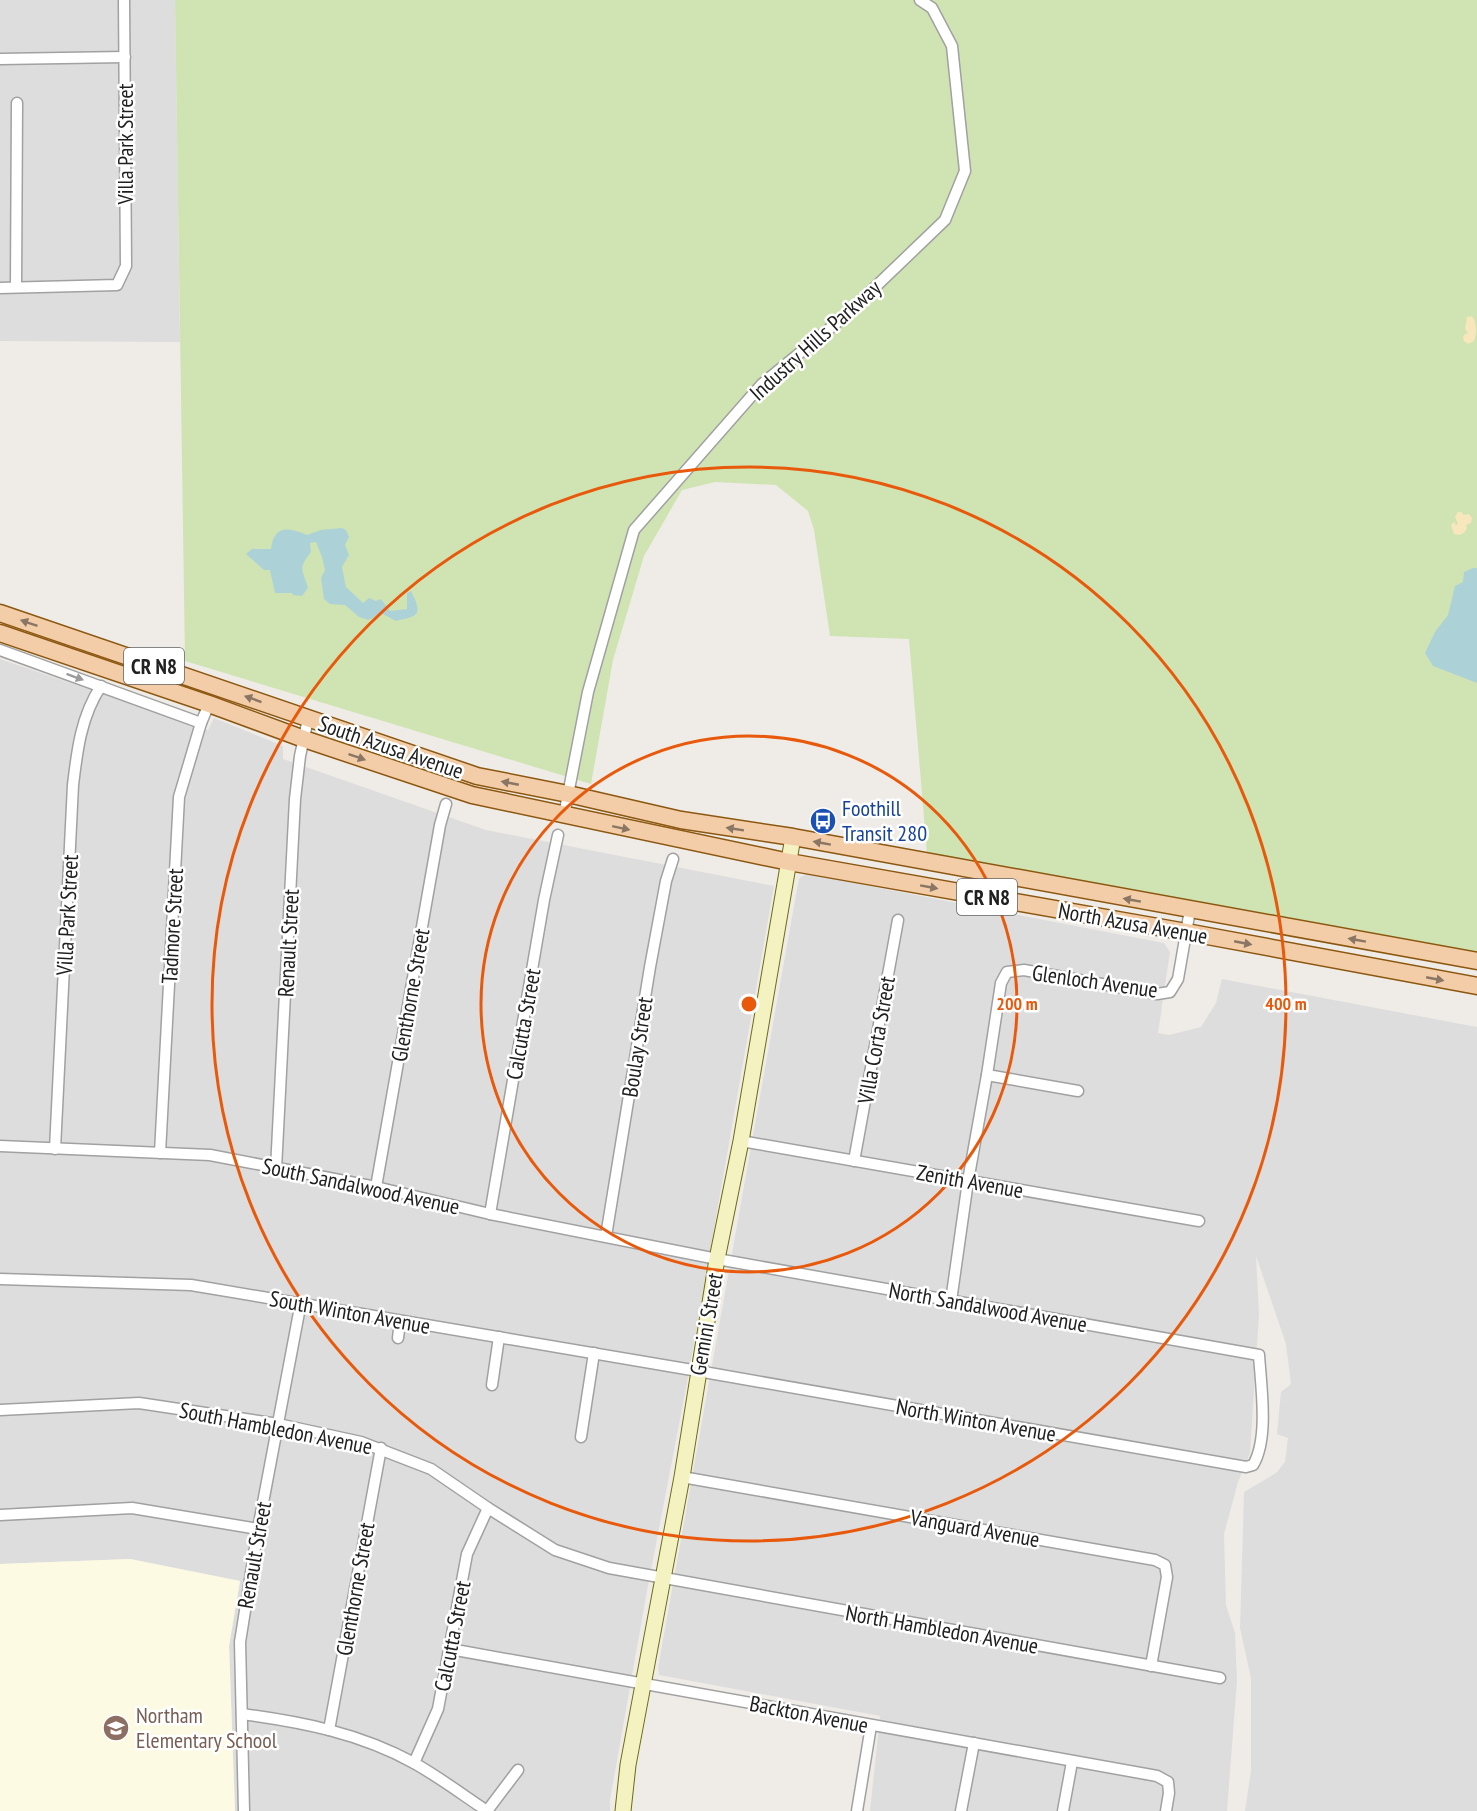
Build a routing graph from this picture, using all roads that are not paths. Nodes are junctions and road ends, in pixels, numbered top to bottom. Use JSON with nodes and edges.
{"nodes":[{"id":1,"x":124,"y":0,"type":"edge"},
{"id":2,"x":920,"y":0,"type":"edge"},
{"id":3,"x":125,"y":57,"type":"junction"},
{"id":4,"x":0,"y":59,"type":"edge"},
{"id":5,"x":17,"y":103,"type":"dead end"},
{"id":6,"x":16,"y":287,"type":"junction"},
{"id":7,"x":0,"y":288,"type":"edge"},
{"id":8,"x":0,"y":613,"type":"edge"},
{"id":9,"x":0,"y":633,"type":"edge"},
{"id":10,"x":67,"y":636,"type":"junction"},
{"id":11,"x":0,"y":650,"type":"edge"},
{"id":12,"x":60,"y":654,"type":"junction"},
{"id":13,"x":101,"y":686,"type":"junction"},
{"id":14,"x":209,"y":704,"type":"junction"},
{"id":15,"x":308,"y":719,"type":"junction"},
{"id":16,"x":201,"y":723,"type":"junction"},
{"id":17,"x":303,"y":739,"type":"junction"},
{"id":18,"x":568,"y":794,"type":"junction"},
{"id":19,"x":446,"y":804,"type":"dead end"},
{"id":20,"x":564,"y":815,"type":"junction"},
{"id":21,"x":558,"y":835,"type":"dead end"},
{"id":22,"x":793,"y":837,"type":"junction"},
{"id":23,"x":673,"y":858,"type":"dead end"},
{"id":24,"x":913,"y":859,"type":"junction"},
{"id":25,"x":789,"y":862,"type":"junction"},
{"id":26,"x":867,"y":876,"type":"junction"},
{"id":27,"x":1190,"y":910,"type":"junction"},
{"id":28,"x":898,"y":920,"type":"dead end"},
{"id":29,"x":1186,"y":932,"type":"junction"},
{"id":30,"x":1477,"y":961,"type":"edge"},
{"id":31,"x":1477,"y":987,"type":"edge"},
{"id":32,"x":987,"y":1075,"type":"junction"},
{"id":33,"x":1078,"y":1091,"type":"dead end"},
{"id":34,"x":741,"y":1141,"type":"junction"},
{"id":35,"x":0,"y":1146,"type":"edge"},
{"id":36,"x":56,"y":1149,"type":"junction"},
{"id":37,"x":160,"y":1153,"type":"junction"},
{"id":38,"x":854,"y":1161,"type":"junction"},
{"id":39,"x":276,"y":1168,"type":"junction"},
{"id":40,"x":968,"y":1181,"type":"junction"},
{"id":41,"x":376,"y":1187,"type":"junction"},
{"id":42,"x":490,"y":1214,"type":"junction"},
{"id":43,"x":1199,"y":1221,"type":"dead end"},
{"id":44,"x":606,"y":1236,"type":"junction"},
{"id":45,"x":717,"y":1259,"type":"junction"},
{"id":46,"x":0,"y":1279,"type":"edge"},
{"id":47,"x":951,"y":1301,"type":"junction"},
{"id":48,"x":301,"y":1302,"type":"junction"},
{"id":49,"x":400,"y":1321,"type":"junction"},
{"id":50,"x":499,"y":1337,"type":"junction"},
{"id":51,"x":398,"y":1338,"type":"dead end"},
{"id":52,"x":594,"y":1353,"type":"junction"},
{"id":53,"x":698,"y":1371,"type":"junction"},
{"id":54,"x":492,"y":1385,"type":"dead end"},
{"id":55,"x":0,"y":1410,"type":"edge"},
{"id":56,"x":278,"y":1424,"type":"junction"},
{"id":57,"x":581,"y":1437,"type":"dead end"},
{"id":58,"x":381,"y":1448,"type":"junction"},
{"id":59,"x":1253,"y":1466,"type":"joint"},
{"id":60,"x":682,"y":1477,"type":"junction"},
{"id":61,"x":488,"y":1508,"type":"junction"},
{"id":62,"x":0,"y":1515,"type":"edge"},
{"id":63,"x":258,"y":1529,"type":"junction"},
{"id":64,"x":664,"y":1578,"type":"junction"},
{"id":65,"x":450,"y":1649,"type":"junction"},
{"id":66,"x":1151,"y":1666,"type":"junction"},
{"id":67,"x":1220,"y":1678,"type":"dead end"},
{"id":68,"x":644,"y":1683,"type":"junction"},
{"id":69,"x":242,"y":1714,"type":"junction"},
{"id":70,"x":871,"y":1726,"type":"junction"},
{"id":71,"x":329,"y":1730,"type":"junction"},
{"id":72,"x":974,"y":1743,"type":"junction"},
{"id":73,"x":1072,"y":1762,"type":"junction"},
{"id":74,"x":414,"y":1763,"type":"junction"},
{"id":75,"x":518,"y":1770,"type":"dead end"},
{"id":76,"x":244,"y":1811,"type":"edge"},
{"id":77,"x":487,"y":1811,"type":"edge"},
{"id":78,"x":623,"y":1811,"type":"edge"},
{"id":79,"x":857,"y":1811,"type":"edge"},
{"id":80,"x":961,"y":1811,"type":"edge"},
{"id":81,"x":1063,"y":1811,"type":"edge"},
{"id":82,"x":1166,"y":1811,"type":"edge"}],
"edges":[{"from":1,"to":3,"type":"street","name":"Villa Park Street"},
{"from":2,"to":18,"type":"street","name":"Industry Hills Parkway"},
{"from":3,"to":4,"type":"street"},
{"from":3,"to":6,"type":"street","name":"Villa Park Street"},
{"from":5,"to":6,"type":"street"},
{"from":6,"to":7,"type":"street"},
{"from":10,"to":8,"type":"main road","name":"South Azusa Avenue","number":"CR N8","one_way":true},
{"from":9,"to":12,"type":"main road","name":"South Azusa Avenue","number":"CR N8"},
{"from":10,"to":12,"type":"main road"},
{"from":15,"to":10,"type":"main road","name":"South Azusa Avenue","number":"CR N8","one_way":true},
{"from":11,"to":13,"type":"street","one_way":true},
{"from":12,"to":14,"type":"main road","name":"South Azusa Avenue","number":"CR N8"},
{"from":13,"to":16,"type":"street"},
{"from":13,"to":36,"type":"street","name":"Villa Park Street"},
{"from":14,"to":16,"type":"street","name":"Tadmore Street"},
{"from":14,"to":17,"type":"main road","name":"South Azusa Avenue","number":"CR N8"},
{"from":15,"to":17,"type":"street","name":"Renault Street"},
{"from":18,"to":15,"type":"main road","name":"South Azusa Avenue","number":"CR N8","one_way":true},
{"from":16,"to":37,"type":"street","name":"Tadmore Street"},
{"from":17,"to":20,"type":"main road","name":"South Azusa Avenue","number":"CR N8","one_way":true},
{"from":17,"to":39,"type":"street","name":"Renault Street"},
{"from":18,"to":20,"type":"street","name":"Industry Hills Parkway"},
{"from":22,"to":18,"type":"main road","name":"South Azusa Avenue","number":"CR N8","one_way":true},
{"from":19,"to":41,"type":"street","name":"Glenthorne Street"},
{"from":20,"to":25,"type":"main road","name":"South Azusa Avenue","number":"CR N8","one_way":true},
{"from":21,"to":42,"type":"street","name":"Calcutta Street"},
{"from":24,"to":22,"type":"main road","name":"North Azusa Avenue","number":"CR N8","one_way":true},
{"from":22,"to":25,"type":"street","name":"Gemini Street"},
{"from":23,"to":44,"type":"street","name":"Boulay Street"},
{"from":24,"to":26,"type":"main road"},
{"from":27,"to":24,"type":"main road","name":"North Azusa Avenue","number":"CR N8","one_way":true},
{"from":25,"to":26,"type":"main road","name":"North Azusa Avenue","number":"CR N8"},
{"from":25,"to":34,"type":"street","name":"Gemini Street"},
{"from":26,"to":29,"type":"main road","name":"North Azusa Avenue","number":"CR N8","one_way":true},
{"from":27,"to":29,"type":"street","name":"Glenloch Avenue"},
{"from":30,"to":27,"type":"main road","name":"North Azusa Avenue","number":"CR N8","one_way":true},
{"from":28,"to":38,"type":"street","name":"Villa Corta Street"},
{"from":29,"to":31,"type":"main road","name":"North Azusa Avenue","number":"CR N8","one_way":true},
{"from":29,"to":32,"type":"street","name":"Glenloch Avenue"},
{"from":32,"to":33,"type":"street"},
{"from":32,"to":40,"type":"street"},
{"from":34,"to":38,"type":"street","name":"Zenith Avenue"},
{"from":34,"to":45,"type":"street","name":"Gemini Street"},
{"from":35,"to":36,"type":"street","name":"South Sandalwood Avenue"},
{"from":36,"to":37,"type":"street","name":"South Sandalwood Avenue"},
{"from":37,"to":39,"type":"street","name":"South Sandalwood Avenue"},
{"from":38,"to":40,"type":"street","name":"Zenith Avenue"},
{"from":39,"to":41,"type":"street","name":"South Sandalwood Avenue"},
{"from":40,"to":43,"type":"street","name":"Zenith Avenue"},
{"from":40,"to":47,"type":"street"},
{"from":41,"to":42,"type":"street","name":"South Sandalwood Avenue"},
{"from":42,"to":44,"type":"street","name":"South Sandalwood Avenue"},
{"from":44,"to":45,"type":"street","name":"South Sandalwood Avenue"},
{"from":45,"to":47,"type":"street","name":"North Sandalwood Avenue"},
{"from":45,"to":53,"type":"street","name":"Gemini Street"},
{"from":46,"to":48,"type":"street","name":"South Winton Avenue"},
{"from":47,"to":59,"type":"street","name":"North Sandalwood Avenue"},
{"from":48,"to":49,"type":"street","name":"South Winton Avenue"},
{"from":48,"to":56,"type":"street","name":"Renault Street"},
{"from":49,"to":50,"type":"street","name":"South Winton Avenue"},
{"from":49,"to":51,"type":"street"},
{"from":50,"to":52,"type":"street","name":"South Winton Avenue"},
{"from":50,"to":54,"type":"street"},
{"from":52,"to":53,"type":"street","name":"South Winton Avenue"},
{"from":52,"to":57,"type":"street"},
{"from":53,"to":59,"type":"street","name":"North Winton Avenue"},
{"from":53,"to":60,"type":"street","name":"Gemini Street"},
{"from":55,"to":56,"type":"street","name":"South Hambledon Avenue"},
{"from":56,"to":58,"type":"street","name":"South Hambledon Avenue"},
{"from":56,"to":63,"type":"street","name":"Renault Street"},
{"from":58,"to":61,"type":"street","name":"South Hambledon Avenue"},
{"from":58,"to":71,"type":"street","name":"Glenthorne Street"},
{"from":60,"to":64,"type":"street","name":"Gemini Street"},
{"from":60,"to":66,"type":"street","name":"Vanguard Avenue"},
{"from":61,"to":64,"type":"street","name":"South Hambledon Avenue"},
{"from":61,"to":65,"type":"street","name":"Calcutta Street"},
{"from":62,"to":63,"type":"street"},
{"from":63,"to":69,"type":"street","name":"Renault Street"},
{"from":64,"to":66,"type":"street","name":"North Hambledon Avenue"},
{"from":64,"to":68,"type":"street","name":"Gemini Street"},
{"from":65,"to":68,"type":"street","name":"Backton Avenue"},
{"from":65,"to":74,"type":"street","name":"Calcutta Street"},
{"from":66,"to":67,"type":"street","name":"North Hambledon Avenue"},
{"from":68,"to":70,"type":"street","name":"Backton Avenue"},
{"from":68,"to":78,"type":"street","name":"Gemini Street"},
{"from":69,"to":71,"type":"street"},
{"from":69,"to":76,"type":"street","name":"Renault Street"},
{"from":70,"to":72,"type":"street","name":"Backton Avenue"},
{"from":70,"to":79,"type":"street"},
{"from":71,"to":74,"type":"street"},
{"from":72,"to":73,"type":"street","name":"Backton Avenue"},
{"from":72,"to":80,"type":"street"},
{"from":73,"to":81,"type":"street"},
{"from":73,"to":82,"type":"street","name":"Backton Avenue"},
{"from":74,"to":77,"type":"street"},
{"from":75,"to":77,"type":"street"}]}
